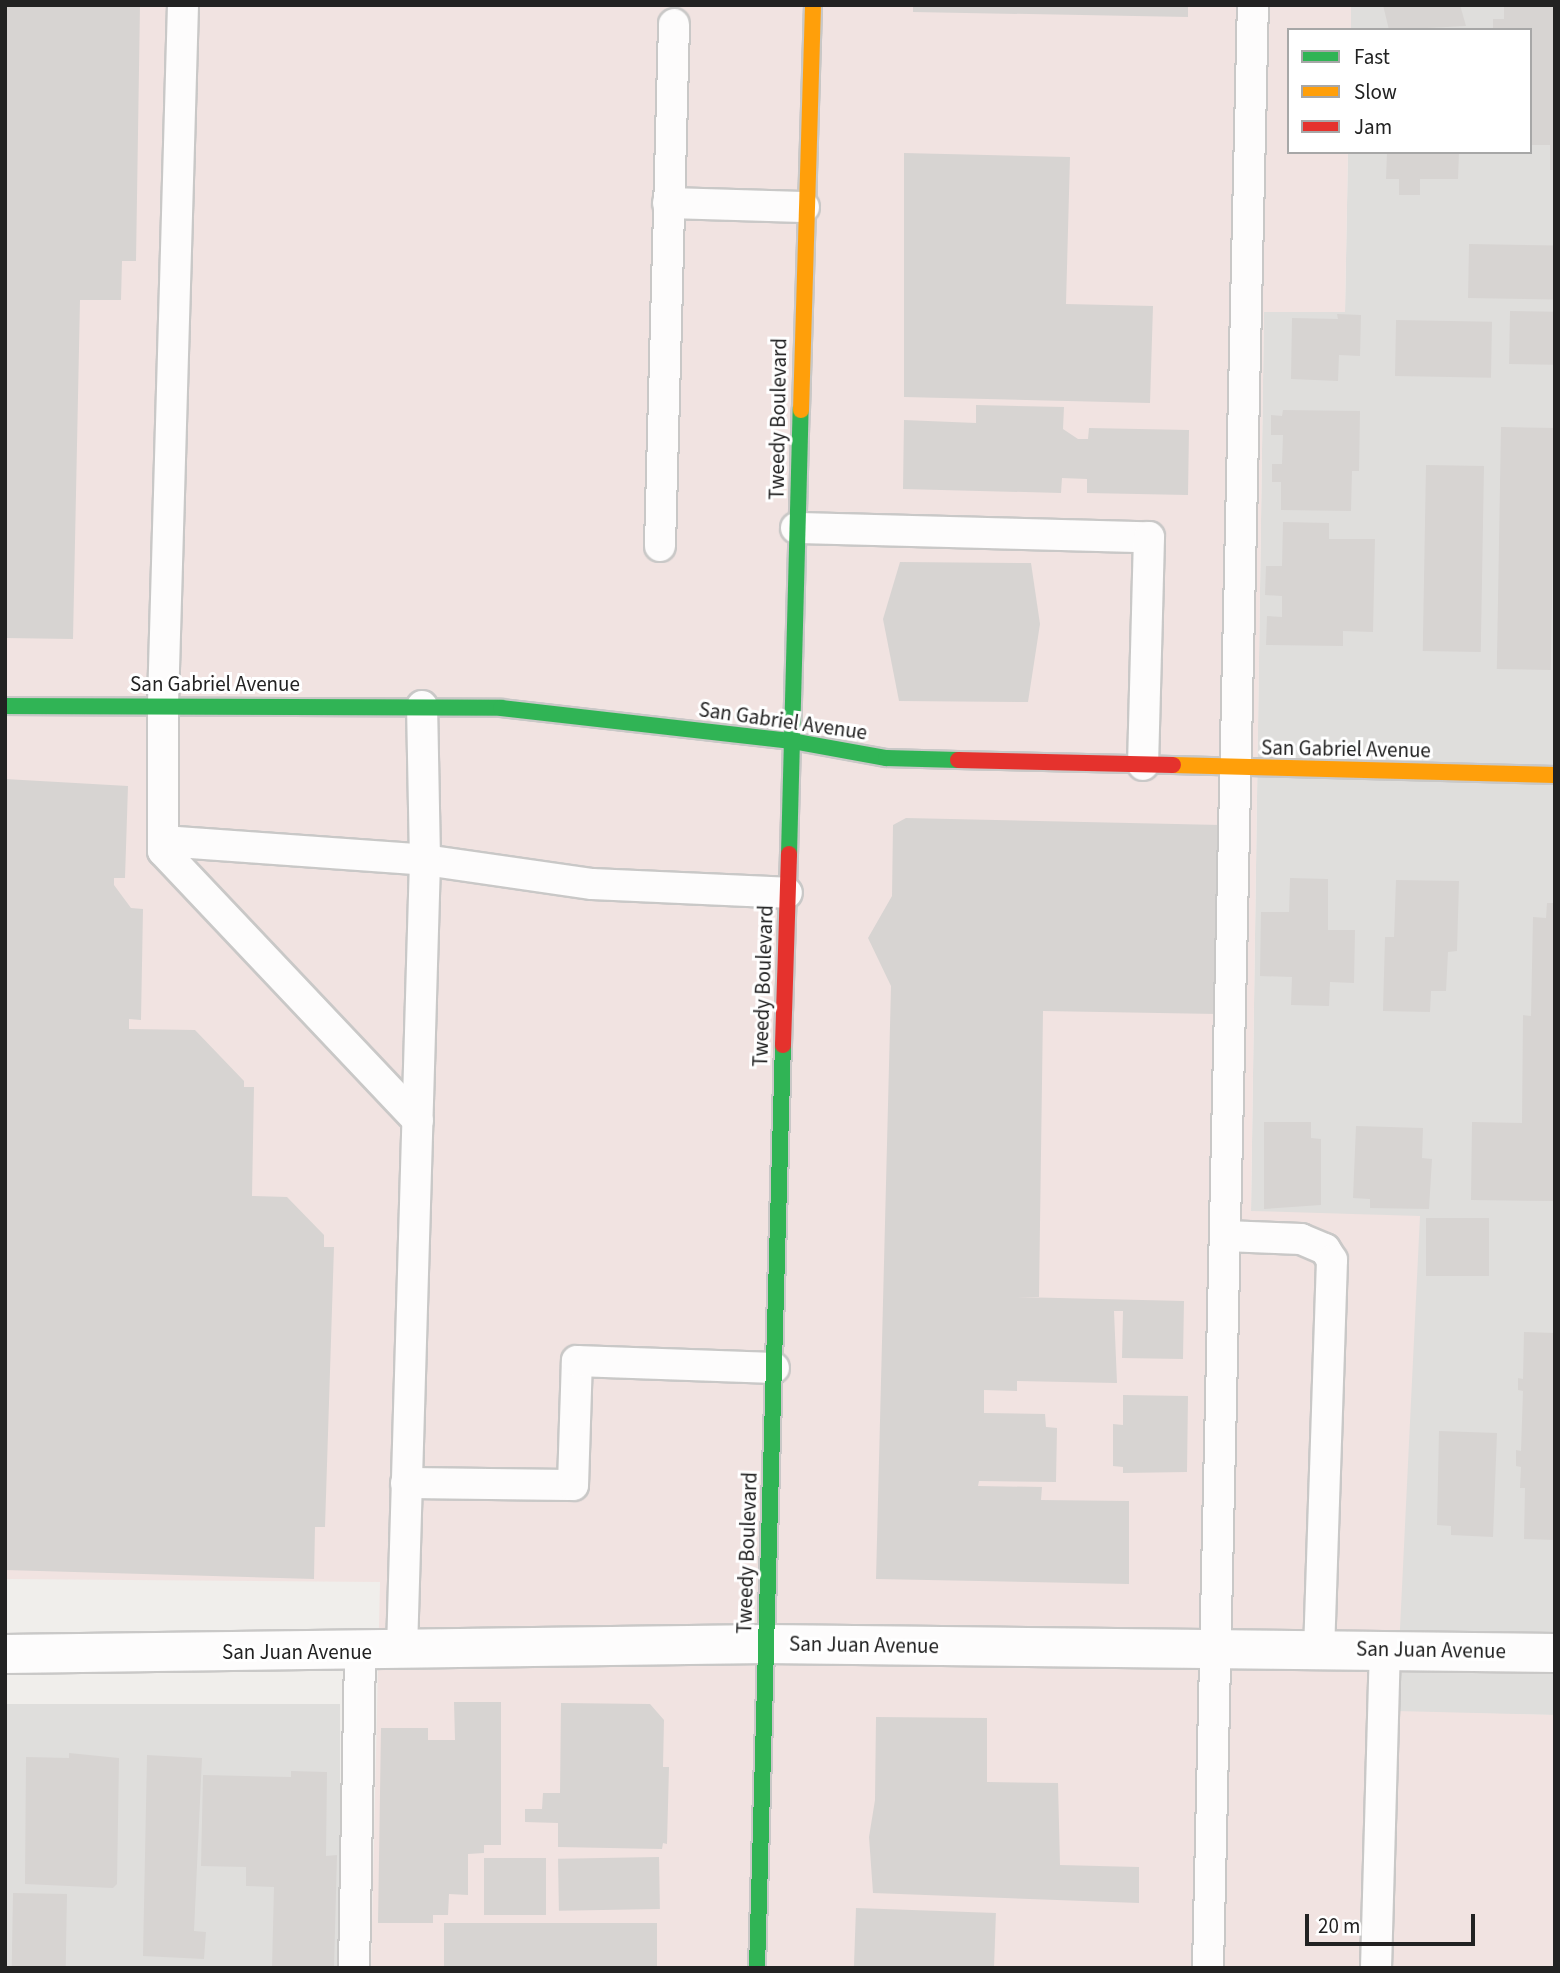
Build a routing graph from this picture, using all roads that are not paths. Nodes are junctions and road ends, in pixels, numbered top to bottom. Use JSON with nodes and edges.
{"nodes":[{"id":1,"x":183,"y":5,"type":"edge"},
{"id":2,"x":813,"y":5,"type":"edge"},
{"id":3,"x":1253,"y":5,"type":"edge"},
{"id":4,"x":674,"y":24,"type":"dead end"},
{"id":5,"x":668,"y":203,"type":"junction"},
{"id":6,"x":804,"y":207,"type":"junction"},
{"id":7,"x":796,"y":528,"type":"junction"},
{"id":8,"x":660,"y":546,"type":"dead end"},
{"id":9,"x":163,"y":704,"type":"junction"},
{"id":10,"x":5,"y":706,"type":"edge"},
{"id":11,"x":422,"y":706,"type":"junction"},
{"id":12,"x":792,"y":741,"type":"junction"},
{"id":13,"x":1143,"y":765,"type":"junction"},
{"id":14,"x":1236,"y":767,"type":"junction"},
{"id":15,"x":1555,"y":775,"type":"edge"},
{"id":16,"x":163,"y":841,"type":"junction"},
{"id":17,"x":425,"y":860,"type":"junction"},
{"id":18,"x":787,"y":893,"type":"junction"},
{"id":19,"x":418,"y":1121,"type":"junction"},
{"id":20,"x":1225,"y":1236,"type":"junction"},
{"id":21,"x":774,"y":1368,"type":"junction"},
{"id":22,"x":406,"y":1483,"type":"junction"},
{"id":23,"x":766,"y":1644,"type":"junction"},
{"id":24,"x":1319,"y":1648,"type":"junction"},
{"id":25,"x":1385,"y":1648,"type":"junction"},
{"id":26,"x":1215,"y":1649,"type":"junction"},
{"id":27,"x":402,"y":1650,"type":"junction"},
{"id":28,"x":360,"y":1652,"type":"junction"},
{"id":29,"x":1555,"y":1653,"type":"edge"},
{"id":30,"x":5,"y":1654,"type":"edge"},
{"id":31,"x":354,"y":1968,"type":"edge"},
{"id":32,"x":757,"y":1968,"type":"edge"},
{"id":33,"x":1208,"y":1968,"type":"edge"},
{"id":34,"x":1376,"y":1968,"type":"edge"}],
"edges":[{"from":1,"to":9,"type":"lane"},
{"from":2,"to":6,"type":"main road","name":"Tweedy Boulevard"},
{"from":3,"to":14,"type":"lane"},
{"from":4,"to":5,"type":"lane"},
{"from":5,"to":6,"type":"lane"},
{"from":5,"to":8,"type":"lane"},
{"from":6,"to":7,"type":"main road","name":"Tweedy Boulevard"},
{"from":7,"to":12,"type":"main road","name":"Tweedy Boulevard"},
{"from":7,"to":13,"type":"lane"},
{"from":9,"to":10,"type":"main road","name":"San Gabriel Avenue"},
{"from":9,"to":11,"type":"main road","name":"San Gabriel Avenue"},
{"from":9,"to":16,"type":"lane"},
{"from":11,"to":12,"type":"main road","name":"San Gabriel Avenue"},
{"from":11,"to":17,"type":"lane"},
{"from":12,"to":13,"type":"main road","name":"San Gabriel Avenue"},
{"from":12,"to":18,"type":"main road","name":"Tweedy Boulevard"},
{"from":13,"to":14,"type":"main road","name":"San Gabriel Avenue"},
{"from":14,"to":15,"type":"main road","name":"San Gabriel Avenue"},
{"from":14,"to":20,"type":"lane"},
{"from":16,"to":17,"type":"lane"},
{"from":16,"to":19,"type":"lane"},
{"from":17,"to":18,"type":"lane"},
{"from":17,"to":19,"type":"lane"},
{"from":18,"to":21,"type":"main road","name":"Tweedy Boulevard"},
{"from":19,"to":22,"type":"lane"},
{"from":20,"to":24,"type":"lane"},
{"from":20,"to":26,"type":"lane"},
{"from":21,"to":22,"type":"lane"},
{"from":21,"to":23,"type":"main road","name":"Tweedy Boulevard"},
{"from":22,"to":27,"type":"lane"},
{"from":23,"to":26,"type":"street","name":"San Juan Avenue"},
{"from":23,"to":27,"type":"street","name":"San Juan Avenue"},
{"from":23,"to":32,"type":"main road","name":"Tweedy Boulevard"},
{"from":24,"to":25,"type":"street","name":"San Juan Avenue"},
{"from":24,"to":26,"type":"street","name":"San Juan Avenue"},
{"from":25,"to":29,"type":"street","name":"San Juan Avenue"},
{"from":25,"to":34,"type":"lane"},
{"from":26,"to":33,"type":"lane"},
{"from":27,"to":28,"type":"street","name":"San Juan Avenue"},
{"from":28,"to":30,"type":"street","name":"San Juan Avenue"},
{"from":28,"to":31,"type":"lane"}]}
